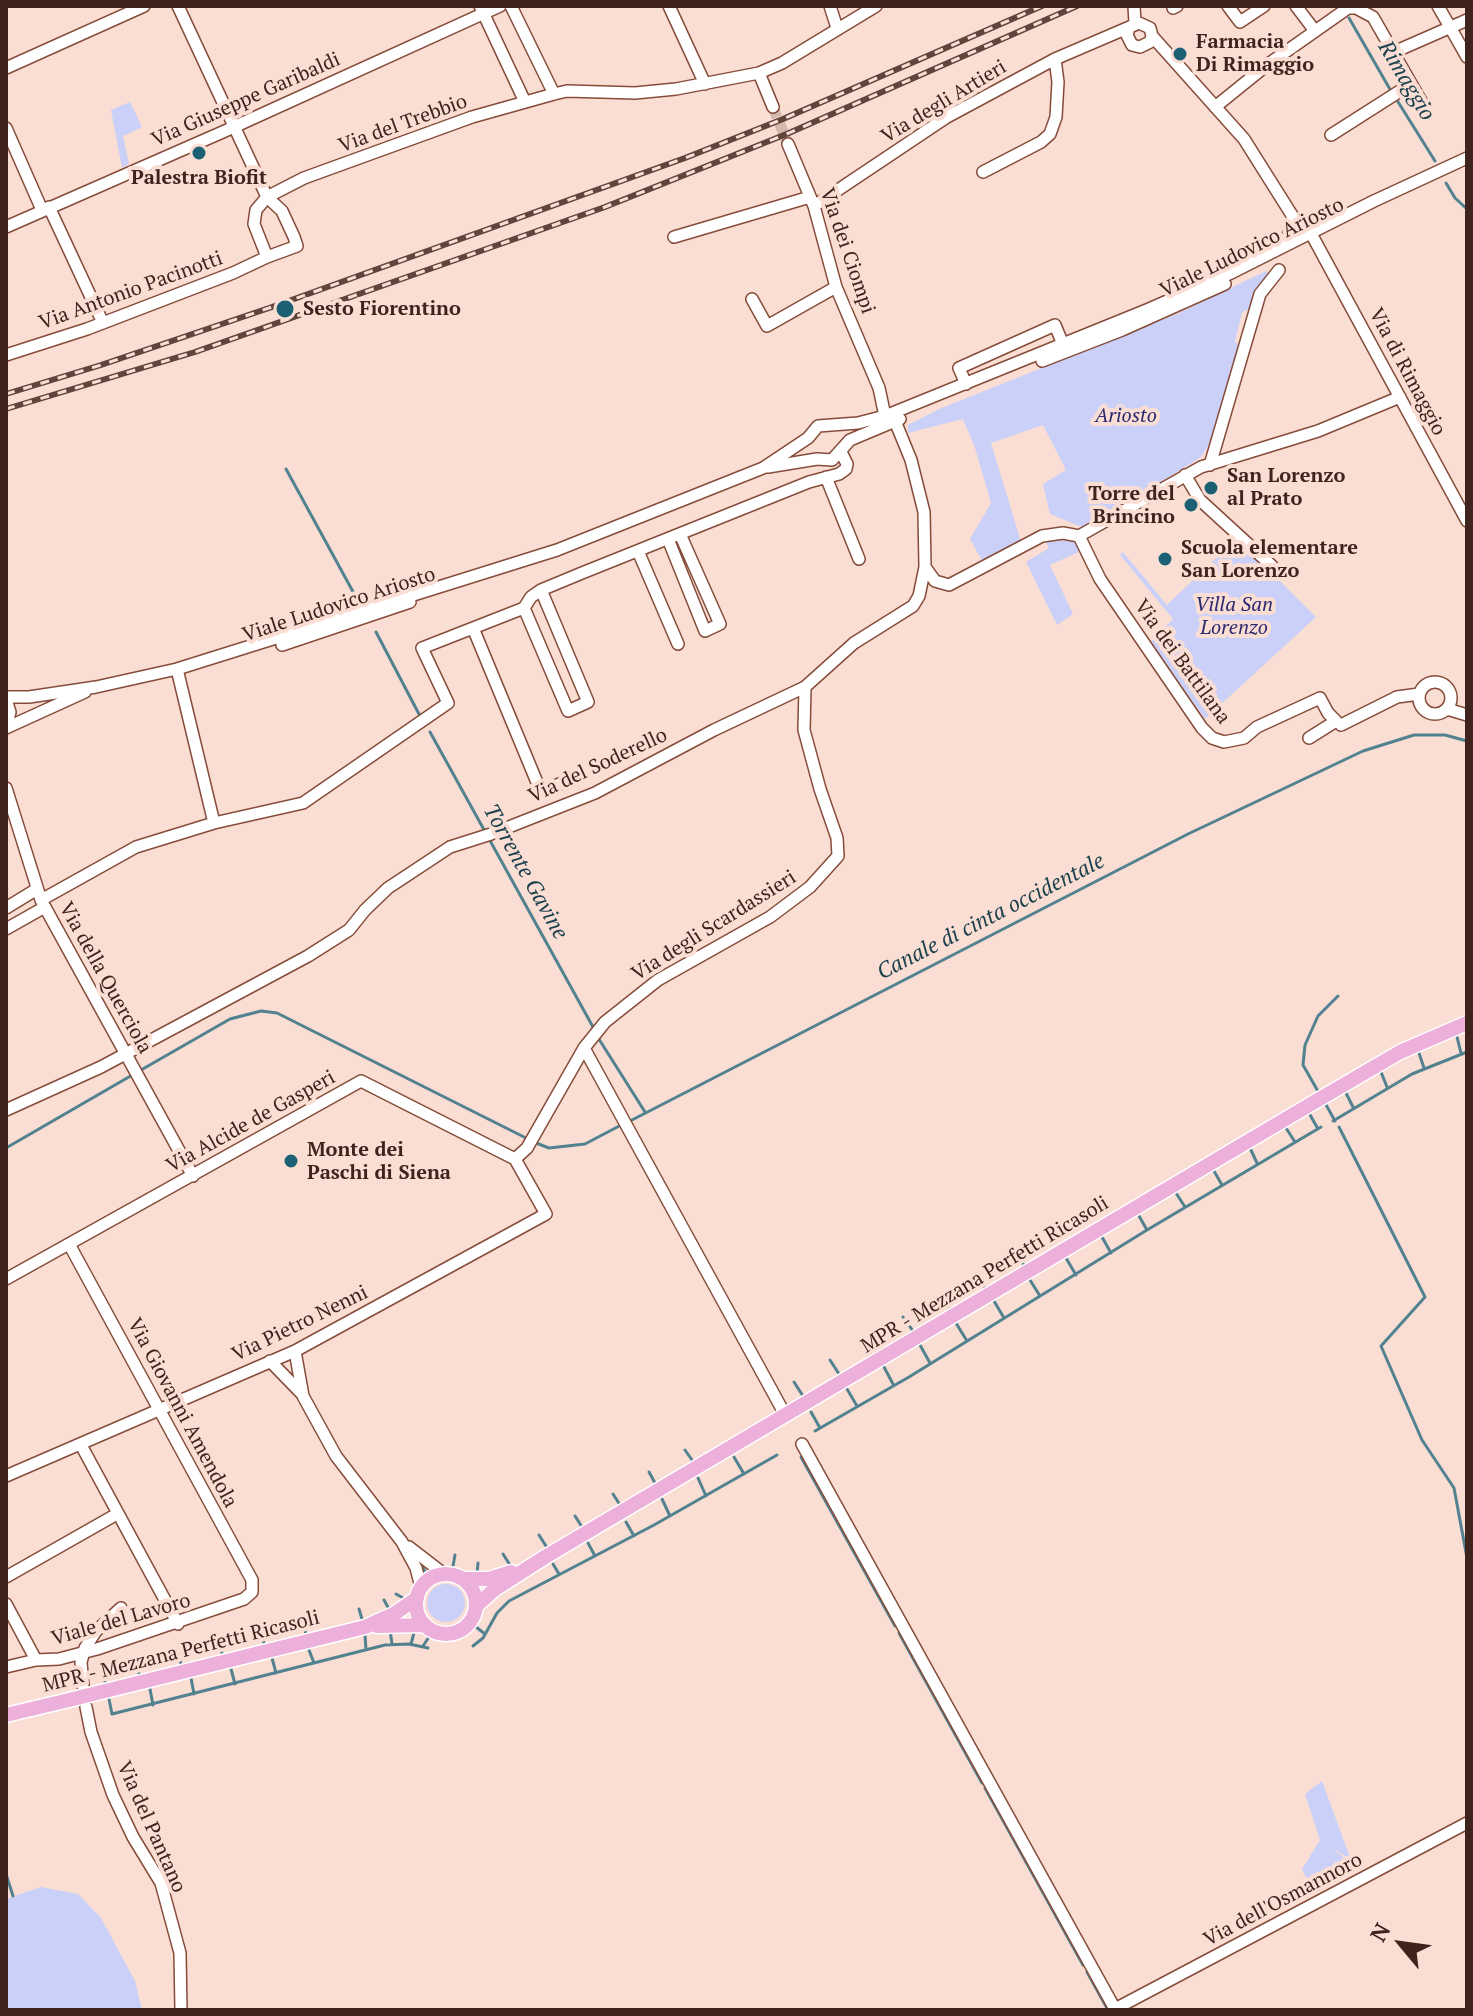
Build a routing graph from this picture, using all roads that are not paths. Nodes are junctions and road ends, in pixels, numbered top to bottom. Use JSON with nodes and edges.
{"nodes":[{"id":1,"x":144,"y":6,"type":"edge"},
{"id":2,"x":178,"y":6,"type":"edge"},
{"id":3,"x":500,"y":6,"type":"edge"},
{"id":4,"x":511,"y":6,"type":"edge"},
{"id":5,"x":669,"y":6,"type":"edge"},
{"id":6,"x":830,"y":6,"type":"edge"},
{"id":7,"x":876,"y":6,"type":"edge"},
{"id":8,"x":1134,"y":6,"type":"edge"},
{"id":9,"x":1228,"y":6,"type":"edge"},
{"id":10,"x":1264,"y":6,"type":"edge"},
{"id":11,"x":1296,"y":6,"type":"edge"},
{"id":12,"x":1438,"y":6,"type":"edge"},
{"id":13,"x":482,"y":10,"type":"edge"},
{"id":14,"x":1467,"y":20,"type":"edge"},
{"id":15,"x":1132,"y":26,"type":"junction"},
{"id":16,"x":837,"y":28,"type":"junction"},
{"id":17,"x":1450,"y":28,"type":"junction"},
{"id":18,"x":1315,"y":31,"type":"junction"},
{"id":19,"x":1150,"y":40,"type":"junction"},
{"id":20,"x":1098,"y":42,"type":"junction"},
{"id":21,"x":1130,"y":42,"type":"junction"},
{"id":22,"x":1394,"y":52,"type":"junction"},
{"id":23,"x":1467,"y":57,"type":"edge"},
{"id":24,"x":1055,"y":59,"type":"junction"},
{"id":25,"x":6,"y":68,"type":"edge"},
{"id":26,"x":759,"y":73,"type":"junction"},
{"id":27,"x":705,"y":84,"type":"junction"},
{"id":28,"x":1411,"y":84,"type":"junction"},
{"id":29,"x":554,"y":94,"type":"junction"},
{"id":30,"x":525,"y":102,"type":"junction"},
{"id":31,"x":773,"y":107,"type":"tunnel mouth"},
{"id":32,"x":1215,"y":107,"type":"junction"},
{"id":33,"x":1425,"y":108,"type":"dead end"},
{"id":34,"x":1056,"y":117,"type":"junction"},
{"id":35,"x":233,"y":127,"type":"junction"},
{"id":36,"x":6,"y":128,"type":"edge"},
{"id":37,"x":1063,"y":130,"type":"dead end"},
{"id":38,"x":1331,"y":135,"type":"dead end"},
{"id":39,"x":788,"y":144,"type":"tunnel mouth"},
{"id":40,"x":1463,"y":163,"type":"edge"},
{"id":41,"x":983,"y":172,"type":"dead end"},
{"id":42,"x":267,"y":197,"type":"junction"},
{"id":43,"x":812,"y":201,"type":"junction"},
{"id":44,"x":46,"y":208,"type":"junction"},
{"id":45,"x":1295,"y":220,"type":"junction"},
{"id":46,"x":6,"y":227,"type":"edge"},
{"id":47,"x":674,"y":237,"type":"dead end"},
{"id":48,"x":1311,"y":237,"type":"junction"},
{"id":49,"x":1273,"y":253,"type":"junction"},
{"id":50,"x":267,"y":257,"type":"junction"},
{"id":51,"x":1279,"y":270,"type":"dead end"},
{"id":52,"x":836,"y":287,"type":"junction"},
{"id":53,"x":752,"y":299,"type":"dead end"},
{"id":54,"x":103,"y":323,"type":"junction"},
{"id":55,"x":1063,"y":343,"type":"junction"},
{"id":56,"x":6,"y":355,"type":"edge"},
{"id":57,"x":1050,"y":357,"type":"junction"},
{"id":58,"x":966,"y":384,"type":"junction"},
{"id":59,"x":1400,"y":397,"type":"junction"},
{"id":60,"x":893,"y":421,"type":"junction"},
{"id":61,"x":831,"y":425,"type":"junction"},
{"id":62,"x":808,"y":438,"type":"junction"},
{"id":63,"x":842,"y":451,"type":"junction"},
{"id":64,"x":817,"y":459,"type":"junction"},
{"id":65,"x":1210,"y":465,"type":"junction"},
{"id":66,"x":763,"y":468,"type":"junction"},
{"id":67,"x":1185,"y":475,"type":"junction"},
{"id":68,"x":826,"y":477,"type":"junction"},
{"id":69,"x":1467,"y":521,"type":"edge"},
{"id":70,"x":680,"y":534,"type":"junction"},
{"id":71,"x":1079,"y":536,"type":"junction"},
{"id":72,"x":668,"y":539,"type":"junction"},
{"id":73,"x":638,"y":551,"type":"junction"},
{"id":74,"x":859,"y":559,"type":"dead end"},
{"id":75,"x":1272,"y":566,"type":"dead end"},
{"id":76,"x":925,"y":567,"type":"junction"},
{"id":77,"x":541,"y":590,"type":"junction"},
{"id":78,"x":524,"y":608,"type":"junction"},
{"id":79,"x":473,"y":628,"type":"junction"},
{"id":80,"x":678,"y":644,"type":"dead end"},
{"id":81,"x":177,"y":669,"type":"junction"},
{"id":82,"x":96,"y":687,"type":"junction"},
{"id":83,"x":805,"y":687,"type":"junction"},
{"id":84,"x":1419,"y":694,"type":"junction"},
{"id":85,"x":6,"y":698,"type":"edge"},
{"id":86,"x":1447,"y":709,"type":"junction"},
{"id":87,"x":1467,"y":715,"type":"edge"},
{"id":88,"x":1341,"y":725,"type":"dead end"},
{"id":89,"x":6,"y":728,"type":"edge"},
{"id":90,"x":1309,"y":738,"type":"dead end"},
{"id":91,"x":562,"y":783,"type":"dead end"},
{"id":92,"x":6,"y":788,"type":"edge"},
{"id":93,"x":214,"y":823,"type":"junction"},
{"id":94,"x":41,"y":899,"type":"junction"},
{"id":95,"x":6,"y":908,"type":"edge"},
{"id":96,"x":6,"y":929,"type":"edge"},
{"id":97,"x":1467,"y":1023,"type":"edge"},
{"id":98,"x":584,"y":1048,"type":"junction"},
{"id":99,"x":124,"y":1052,"type":"junction"},
{"id":100,"x":6,"y":1110,"type":"edge"},
{"id":101,"x":515,"y":1159,"type":"junction"},
{"id":102,"x":193,"y":1176,"type":"junction"},
{"id":103,"x":69,"y":1244,"type":"junction"},
{"id":104,"x":6,"y":1279,"type":"edge"},
{"id":105,"x":295,"y":1351,"type":"junction"},
{"id":106,"x":270,"y":1361,"type":"junction"},
{"id":107,"x":303,"y":1396,"type":"junction"},
{"id":108,"x":160,"y":1409,"type":"junction"},
{"id":109,"x":782,"y":1409,"type":"dead end"},
{"id":110,"x":802,"y":1444,"type":"dead end"},
{"id":111,"x":81,"y":1445,"type":"junction"},
{"id":112,"x":6,"y":1476,"type":"edge"},
{"id":113,"x":117,"y":1514,"type":"junction"},
{"id":114,"x":402,"y":1542,"type":"junction"},
{"id":115,"x":527,"y":1568,"type":"junction"},
{"id":116,"x":444,"y":1574,"type":"junction"},
{"id":117,"x":6,"y":1577,"type":"edge"},
{"id":118,"x":463,"y":1579,"type":"junction"},
{"id":119,"x":419,"y":1593,"type":"junction"},
{"id":120,"x":244,"y":1599,"type":"joint"},
{"id":121,"x":6,"y":1604,"type":"edge"},
{"id":122,"x":476,"y":1606,"type":"junction"},
{"id":123,"x":121,"y":1608,"type":"dead end"},
{"id":124,"x":178,"y":1624,"type":"junction"},
{"id":125,"x":425,"y":1625,"type":"junction"},
{"id":126,"x":365,"y":1627,"type":"junction"},
{"id":127,"x":83,"y":1654,"type":"junction"},
{"id":128,"x":36,"y":1660,"type":"junction"},
{"id":129,"x":6,"y":1667,"type":"edge"},
{"id":130,"x":83,"y":1686,"type":"dead end"},
{"id":131,"x":86,"y":1707,"type":"dead end"},
{"id":132,"x":6,"y":1715,"type":"edge"},
{"id":133,"x":1467,"y":1823,"type":"edge"},
{"id":134,"x":1115,"y":2009,"type":"edge"},
{"id":135,"x":181,"y":2010,"type":"edge"}],
"edges":[{"from":1,"to":25,"type":"street"},
{"from":2,"to":35,"type":"street"},
{"from":3,"to":13,"type":"street","name":"Via Giuseppe Garibaldi"},
{"from":4,"to":29,"type":"street"},
{"from":5,"to":27,"type":"street"},
{"from":6,"to":16,"type":"street"},
{"from":7,"to":16,"type":"street","name":"Via del Trebbio"},
{"from":8,"to":15,"type":"street"},
{"from":9,"to":10,"type":"street"},
{"from":11,"to":18,"type":"street"},
{"from":12,"to":17,"type":"street"},
{"from":13,"to":30,"type":"street"},
{"from":13,"to":35,"type":"street","name":"Via Giuseppe Garibaldi"},
{"from":14,"to":17,"type":"street"},
{"from":15,"to":19,"type":"street","name":"Via di Rimaggio"},
{"from":15,"to":20,"type":"street","name":"Via degli Artieri"},
{"from":15,"to":21,"type":"street"},
{"from":16,"to":26,"type":"street","name":"Via del Trebbio"},
{"from":17,"to":22,"type":"street"},
{"from":17,"to":23,"type":"street"},
{"from":18,"to":22,"type":"street"},
{"from":18,"to":32,"type":"street"},
{"from":19,"to":21,"type":"street","name":"Via di Rimaggio"},
{"from":19,"to":32,"type":"street","name":"Via di Rimaggio"},
{"from":20,"to":21,"type":"street","name":"Via degli Artieri"},
{"from":20,"to":24,"type":"street","name":"Via degli Artieri"},
{"from":22,"to":28,"type":"street"},
{"from":24,"to":34,"type":"street"},
{"from":24,"to":43,"type":"street","name":"Via degli Artieri"},
{"from":26,"to":27,"type":"street","name":"Via del Trebbio"},
{"from":26,"to":31,"type":"street"},
{"from":27,"to":29,"type":"street","name":"Via del Trebbio"},
{"from":28,"to":33,"type":"street"},
{"from":28,"to":38,"type":"street"},
{"from":29,"to":30,"type":"street","name":"Via del Trebbio"},
{"from":30,"to":42,"type":"street","name":"Via del Trebbio"},
{"from":32,"to":45,"type":"street","name":"Via di Rimaggio"},
{"from":34,"to":37,"type":"street"},
{"from":34,"to":41,"type":"street"},
{"from":35,"to":42,"type":"street"},
{"from":35,"to":44,"type":"street","name":"Via Giuseppe Garibaldi"},
{"from":36,"to":44,"type":"street"},
{"from":39,"to":43,"type":"street","name":"Via dei Ciompi"},
{"from":40,"to":48,"type":"street","name":"Viale Ludovico Ariosto"},
{"from":42,"to":50,"type":"street"},
{"from":42,"to":50,"type":"street","name":"Via Antonio Pacinotti"},
{"from":43,"to":47,"type":"street","name":"Via degli Artieri"},
{"from":43,"to":52,"type":"street","name":"Via dei Ciompi"},
{"from":44,"to":46,"type":"street","name":"Via Giuseppe Garibaldi"},
{"from":44,"to":54,"type":"street"},
{"from":45,"to":48,"type":"street","name":"Via di Rimaggio"},
{"from":45,"to":49,"type":"street"},
{"from":48,"to":49,"type":"street","name":"Viale Ludovico Ariosto"},
{"from":48,"to":57,"type":"street","name":"Viale Ludovico Ariosto"},
{"from":48,"to":59,"type":"street","name":"Via di Rimaggio"},
{"from":49,"to":55,"type":"street","name":"Viale Ludovico Ariosto"},
{"from":50,"to":54,"type":"street","name":"Via Antonio Pacinotti"},
{"from":51,"to":65,"type":"street"},
{"from":52,"to":53,"type":"street"},
{"from":52,"to":60,"type":"street","name":"Via dei Ciompi"},
{"from":54,"to":56,"type":"street","name":"Via Antonio Pacinotti"},
{"from":55,"to":57,"type":"street","name":"Viale Ludovico Ariosto"},
{"from":55,"to":58,"type":"street","name":"Viale Ludovico Ariosto"},
{"from":55,"to":58,"type":"street"},
{"from":57,"to":60,"type":"street","name":"Viale Ludovico Ariosto"},
{"from":58,"to":60,"type":"street","name":"Viale Ludovico Ariosto"},
{"from":59,"to":65,"type":"street"},
{"from":59,"to":69,"type":"street","name":"Via di Rimaggio"},
{"from":60,"to":61,"type":"street","name":"Viale Ludovico Ariosto"},
{"from":60,"to":63,"type":"street","name":"Viale Ludovico Ariosto"},
{"from":60,"to":76,"type":"street","name":"Via dei Ciompi"},
{"from":61,"to":62,"type":"street","name":"Viale Ludovico Ariosto"},
{"from":61,"to":63,"type":"street"},
{"from":62,"to":64,"type":"street"},
{"from":62,"to":66,"type":"street","name":"Viale Ludovico Ariosto"},
{"from":63,"to":64,"type":"street","name":"Viale Ludovico Ariosto"},
{"from":63,"to":68,"type":"street"},
{"from":64,"to":66,"type":"street","name":"Viale Ludovico Ariosto"},
{"from":65,"to":67,"type":"street"},
{"from":66,"to":81,"type":"street","name":"Viale Ludovico Ariosto"},
{"from":67,"to":71,"type":"street"},
{"from":67,"to":75,"type":"street"},
{"from":68,"to":70,"type":"street"},
{"from":68,"to":74,"type":"street"},
{"from":70,"to":72,"type":"street"},
{"from":70,"to":72,"type":"street"},
{"from":71,"to":76,"type":"street"},
{"from":71,"to":90,"type":"street","name":"Via dei Battilana"},
{"from":72,"to":73,"type":"street"},
{"from":73,"to":77,"type":"street"},
{"from":73,"to":80,"type":"street"},
{"from":76,"to":83,"type":"street"},
{"from":77,"to":78,"type":"street"},
{"from":77,"to":78,"type":"street"},
{"from":78,"to":79,"type":"street"},
{"from":79,"to":91,"type":"street"},
{"from":79,"to":93,"type":"street"},
{"from":81,"to":82,"type":"street","name":"Viale Ludovico Ariosto"},
{"from":81,"to":93,"type":"street"},
{"from":82,"to":85,"type":"street","name":"Viale Ludovico Ariosto"},
{"from":82,"to":89,"type":"street","name":"Viale Ludovico Ariosto"},
{"from":83,"to":98,"type":"street","name":"Via degli Scardassieri"},
{"from":83,"to":99,"type":"street","name":"Via del Soderello"},
{"from":84,"to":86,"type":"street"},
{"from":84,"to":86,"type":"street"},
{"from":84,"to":88,"type":"street"},
{"from":85,"to":89,"type":"street"},
{"from":86,"to":87,"type":"street"},
{"from":92,"to":94,"type":"street","name":"Via della Querciola"},
{"from":93,"to":94,"type":"street"},
{"from":94,"to":95,"type":"street"},
{"from":94,"to":96,"type":"street"},
{"from":94,"to":99,"type":"street","name":"Via della Querciola"},
{"from":97,"to":115,"type":"main road","name":"MPR - Mezzana Perfetti Ricasoli"},
{"from":98,"to":101,"type":"street","name":"Via degli Scardassieri"},
{"from":98,"to":109,"type":"street"},
{"from":99,"to":100,"type":"street","name":"Via del Soderello"},
{"from":99,"to":102,"type":"street","name":"Via della Querciola"},
{"from":101,"to":102,"type":"street","name":"Via Alcide de Gasperi"},
{"from":101,"to":105,"type":"street","name":"Via Pietro Nenni"},
{"from":102,"to":103,"type":"street","name":"Via Alcide de Gasperi"},
{"from":103,"to":104,"type":"street","name":"Via Alcide de Gasperi"},
{"from":103,"to":108,"type":"street","name":"Via Giovanni Amendola"},
{"from":105,"to":106,"type":"street","name":"Via Pietro Nenni"},
{"from":105,"to":107,"type":"street"},
{"from":106,"to":107,"type":"street"},
{"from":106,"to":108,"type":"street","name":"Via Pietro Nenni"},
{"from":107,"to":114,"type":"street"},
{"from":108,"to":111,"type":"street","name":"Via Pietro Nenni"},
{"from":108,"to":120,"type":"street","name":"Via Giovanni Amendola"},
{"from":110,"to":134,"type":"street"},
{"from":111,"to":112,"type":"street","name":"Via Pietro Nenni"},
{"from":111,"to":113,"type":"street"},
{"from":113,"to":117,"type":"street"},
{"from":113,"to":124,"type":"street"},
{"from":114,"to":116,"type":"street"},
{"from":114,"to":119,"type":"street"},
{"from":115,"to":118,"type":"main road","name":"MPR - Mezzana Perfetti Ricasoli"},
{"from":115,"to":122,"type":"main road","name":"MPR - Mezzana Perfetti Ricasoli"},
{"from":116,"to":118,"type":"main road"},
{"from":116,"to":119,"type":"main road"},
{"from":118,"to":122,"type":"main road"},
{"from":119,"to":125,"type":"main road"},
{"from":119,"to":126,"type":"main road","name":"MPR - Mezzana Perfetti Ricasoli"},
{"from":120,"to":124,"type":"street","name":"Viale del Lavoro"},
{"from":121,"to":128,"type":"street"},
{"from":122,"to":125,"type":"main road"},
{"from":123,"to":127,"type":"street"},
{"from":124,"to":127,"type":"street","name":"Viale del Lavoro"},
{"from":125,"to":126,"type":"main road","name":"MPR - Mezzana Perfetti Ricasoli"},
{"from":126,"to":132,"type":"main road","name":"MPR - Mezzana Perfetti Ricasoli","bridge":true},
{"from":127,"to":128,"type":"street","name":"Viale del Lavoro"},
{"from":127,"to":130,"type":"street"},
{"from":128,"to":129,"type":"street","name":"Viale del Lavoro"},
{"from":131,"to":135,"type":"street","name":"Via del Pantano"},
{"from":133,"to":134,"type":"street","name":"Via dell'Osmannoro"}]}
